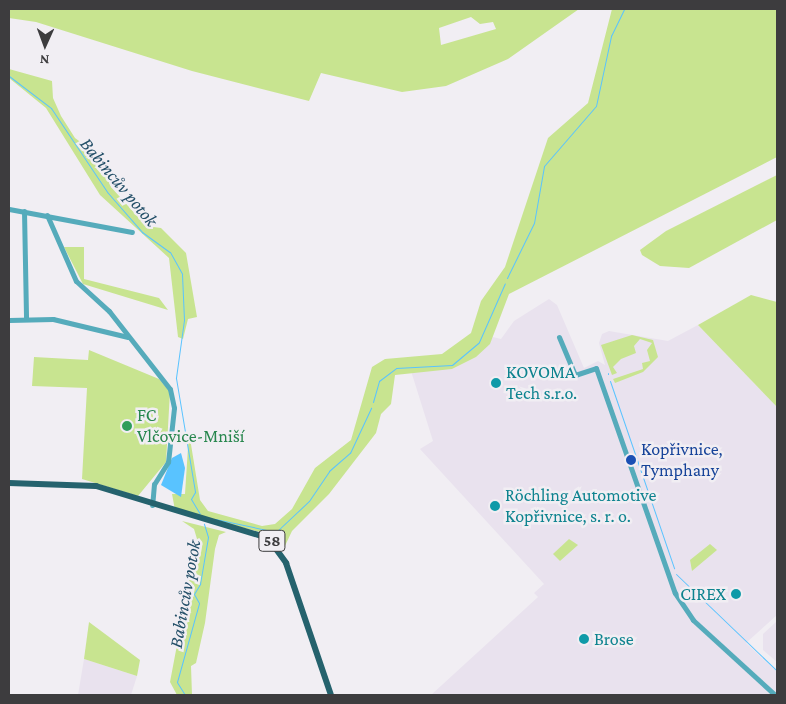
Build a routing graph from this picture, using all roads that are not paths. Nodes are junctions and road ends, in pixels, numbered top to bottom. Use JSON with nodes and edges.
{"nodes":[{"id":1,"x":9,"y":209,"type":"edge"},
{"id":2,"x":24,"y":211,"type":"junction"},
{"id":3,"x":47,"y":216,"type":"junction"},
{"id":4,"x":132,"y":232,"type":"dead end"},
{"id":5,"x":26,"y":319,"type":"junction"},
{"id":6,"x":9,"y":320,"type":"edge"},
{"id":7,"x":129,"y":337,"type":"junction"},
{"id":8,"x":559,"y":337,"type":"dead end"},
{"id":9,"x":9,"y":484,"type":"edge"},
{"id":10,"x":152,"y":505,"type":"junction"},
{"id":11,"x":331,"y":695,"type":"edge"},
{"id":12,"x":775,"y":695,"type":"edge"}],
"edges":[{"from":1,"to":2,"type":"street"},
{"from":2,"to":3,"type":"street"},
{"from":2,"to":5,"type":"street"},
{"from":3,"to":4,"type":"street"},
{"from":3,"to":7,"type":"street"},
{"from":5,"to":6,"type":"street"},
{"from":5,"to":7,"type":"street"},
{"from":7,"to":10,"type":"street"},
{"from":8,"to":12,"type":"street"},
{"from":9,"to":10,"type":"main road","number":"58"},
{"from":10,"to":11,"type":"main road","number":"58"}]}
